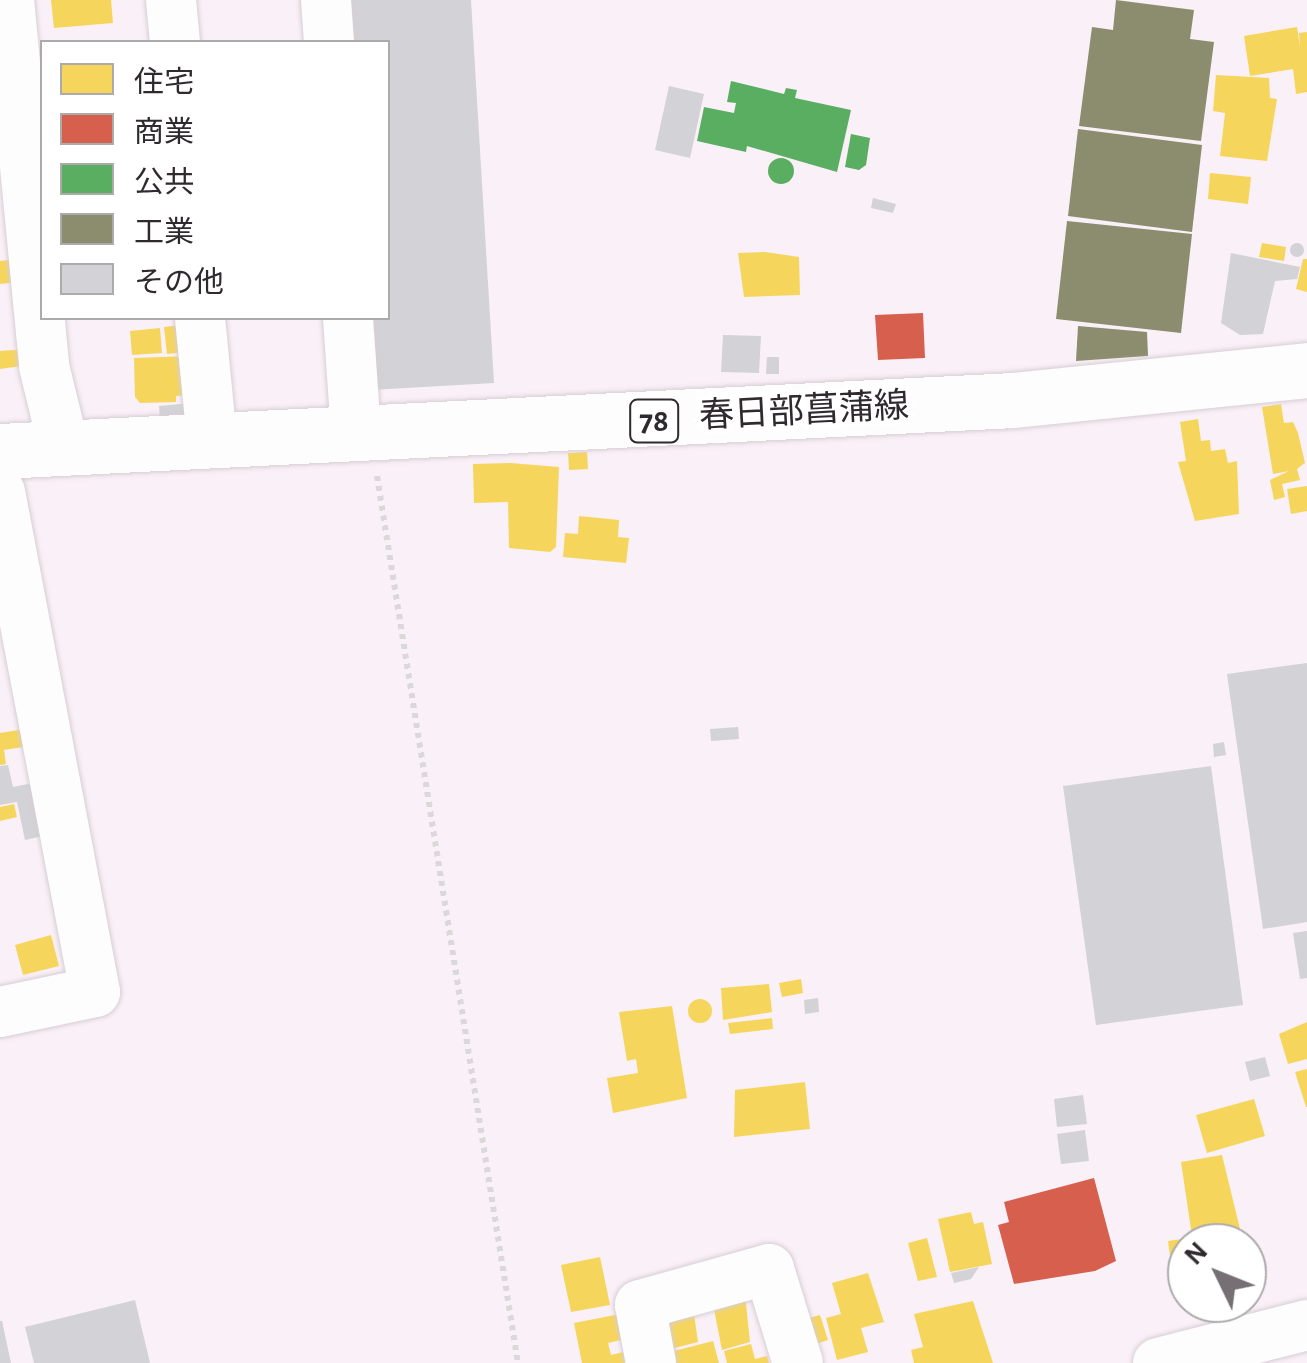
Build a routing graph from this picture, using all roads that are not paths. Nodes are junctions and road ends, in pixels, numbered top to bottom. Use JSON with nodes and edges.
{"nodes":[{"id":1,"x":9,"y":0,"type":"edge"},
{"id":2,"x":171,"y":0,"type":"edge"},
{"id":3,"x":326,"y":0,"type":"edge"},
{"id":4,"x":175,"y":40,"type":"edge"},
{"id":5,"x":329,"y":40,"type":"edge"},
{"id":6,"x":200,"y":320,"type":"edge"},
{"id":7,"x":348,"y":320,"type":"edge"},
{"id":8,"x":1307,"y":370,"type":"edge"},
{"id":9,"x":356,"y":432,"type":"junction"},
{"id":10,"x":212,"y":440,"type":"junction"},
{"id":11,"x":64,"y":448,"type":"junction"},
{"id":12,"x":0,"y":451,"type":"edge"},
{"id":13,"x":0,"y":492,"type":"edge"},
{"id":14,"x":0,"y":1012,"type":"edge"},
{"id":15,"x":1302,"y":1339,"type":"edge"},
{"id":16,"x":651,"y":1363,"type":"edge"},
{"id":17,"x":798,"y":1363,"type":"edge"},
{"id":18,"x":1158,"y":1363,"type":"edge"}],
"edges":[{"from":1,"to":11,"type":"street"},
{"from":2,"to":4,"type":"street"},
{"from":3,"to":5,"type":"street"},
{"from":6,"to":10,"type":"street"},
{"from":7,"to":9,"type":"street"},
{"from":8,"to":9,"type":"main road","name":"春日部菖蒲線","number":"78"},
{"from":9,"to":10,"type":"main road","name":"春日部菖蒲線","number":"78"},
{"from":10,"to":11,"type":"main road","name":"春日部菖蒲線","number":"78"},
{"from":11,"to":12,"type":"main road","name":"春日部菖蒲線","number":"78"},
{"from":13,"to":14,"type":"street"},
{"from":15,"to":18,"type":"street"},
{"from":16,"to":17,"type":"street"}]}
